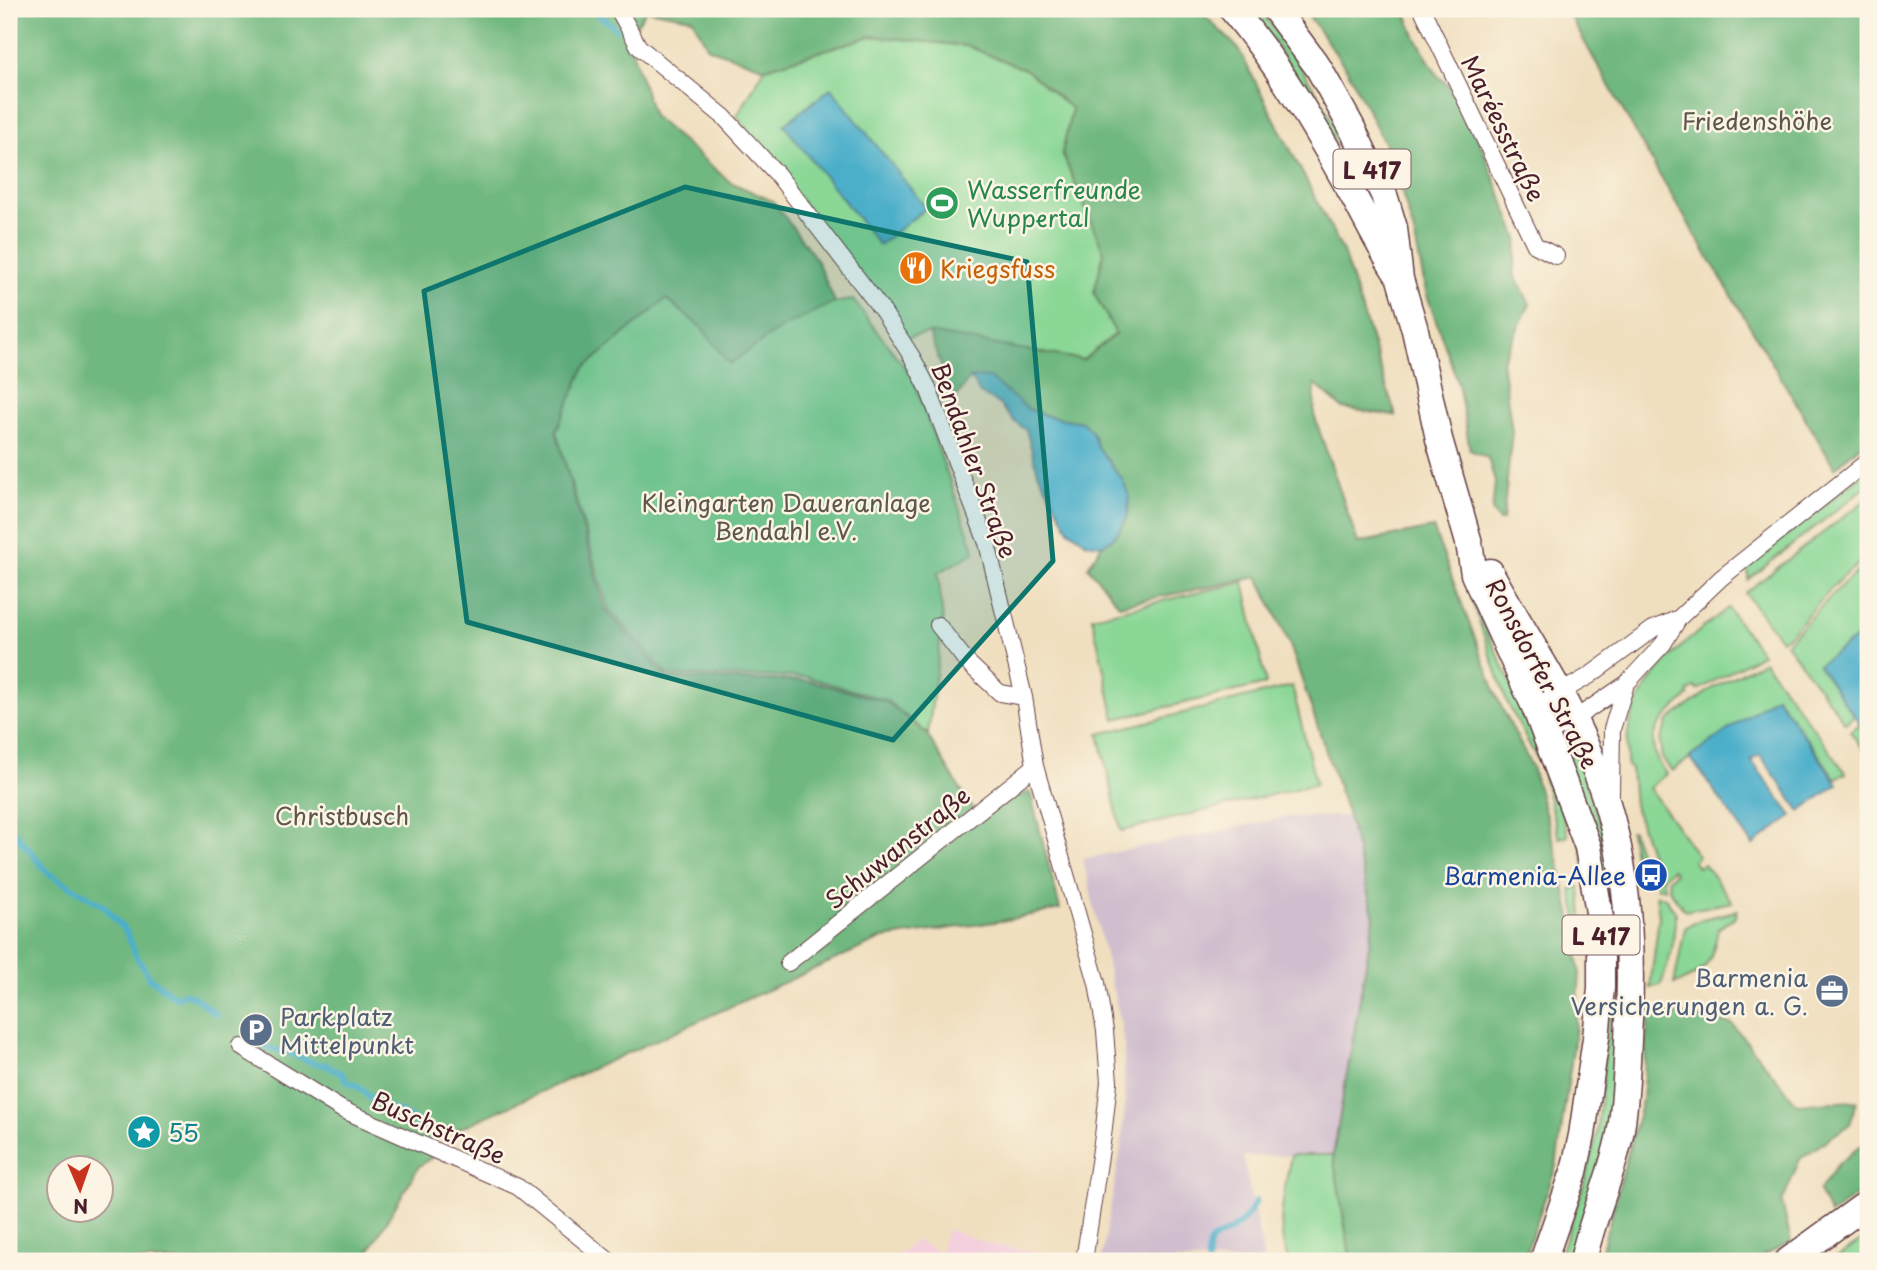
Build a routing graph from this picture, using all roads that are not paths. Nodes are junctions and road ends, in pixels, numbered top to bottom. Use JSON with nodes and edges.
{"nodes":[{"id":1,"x":618,"y":9,"type":"edge"},
{"id":2,"x":1233,"y":9,"type":"edge"},
{"id":3,"x":1275,"y":9,"type":"edge"},
{"id":4,"x":1422,"y":9,"type":"edge"},
{"id":5,"x":1556,"y":256,"type":"dead end"},
{"id":6,"x":1401,"y":279,"type":"junction"},
{"id":7,"x":1868,"y":461,"type":"edge"},
{"id":8,"x":1469,"y":543,"type":"junction"},
{"id":9,"x":1679,"y":618,"type":"junction"},
{"id":10,"x":938,"y":625,"type":"dead end"},
{"id":11,"x":1626,"y":684,"type":"junction"},
{"id":12,"x":1559,"y":693,"type":"junction"},
{"id":13,"x":1024,"y":696,"type":"junction"},
{"id":14,"x":1535,"y":707,"type":"junction"},
{"id":15,"x":1573,"y":720,"type":"junction"},
{"id":16,"x":1546,"y":735,"type":"junction"},
{"id":17,"x":1035,"y":766,"type":"junction"},
{"id":18,"x":1610,"y":811,"type":"junction"},
{"id":19,"x":788,"y":963,"type":"dead end"},
{"id":20,"x":242,"y":1047,"type":"dead end"},
{"id":21,"x":1868,"y":1203,"type":"edge"},
{"id":22,"x":609,"y":1261,"type":"edge"},
{"id":23,"x":1084,"y":1261,"type":"edge"},
{"id":24,"x":1543,"y":1261,"type":"edge"},
{"id":25,"x":1583,"y":1261,"type":"edge"},
{"id":26,"x":1788,"y":1261,"type":"edge"}],
"edges":[{"from":1,"to":13,"type":"street","name":"Bendahler Straße"},
{"from":2,"to":6,"type":"main road","name":"Ronsdorfer Straße","number":"L 417"},
{"from":3,"to":6,"type":"main road","name":"Ronsdorfer Straße","number":"L 417"},
{"from":4,"to":5,"type":"street","name":"Maréesstraße"},
{"from":6,"to":8,"type":"main road","name":"Ronsdorfer Straße","number":"L 417"},
{"from":7,"to":9,"type":"street"},
{"from":8,"to":12,"type":"main road","name":"Ronsdorfer Straße","number":"L 417"},
{"from":8,"to":14,"type":"main road","name":"Ronsdorfer Straße","number":"L 417"},
{"from":9,"to":11,"type":"street"},
{"from":9,"to":12,"type":"street"},
{"from":10,"to":13,"type":"street"},
{"from":11,"to":15,"type":"street"},
{"from":11,"to":18,"type":"street"},
{"from":12,"to":14,"type":"street"},
{"from":12,"to":15,"type":"main road","name":"Ronsdorfer Straße","number":"L 417"},
{"from":13,"to":17,"type":"street","name":"Bendahler Straße"},
{"from":14,"to":16,"type":"main road","name":"Ronsdorfer Straße","number":"L 417"},
{"from":15,"to":16,"type":"street"},
{"from":15,"to":18,"type":"main road","name":"Ronsdorfer Straße","number":"L 417"},
{"from":16,"to":24,"type":"main road","name":"Ronsdorfer Straße","number":"L 417"},
{"from":17,"to":19,"type":"street","name":"Schuwanstraße"},
{"from":17,"to":23,"type":"street","name":"Bendahler Straße"},
{"from":18,"to":25,"type":"main road","name":"Ronsdorfer Straße","number":"L 417"},
{"from":20,"to":22,"type":"street","name":"Buschstraße"},
{"from":21,"to":26,"type":"main road"}]}
